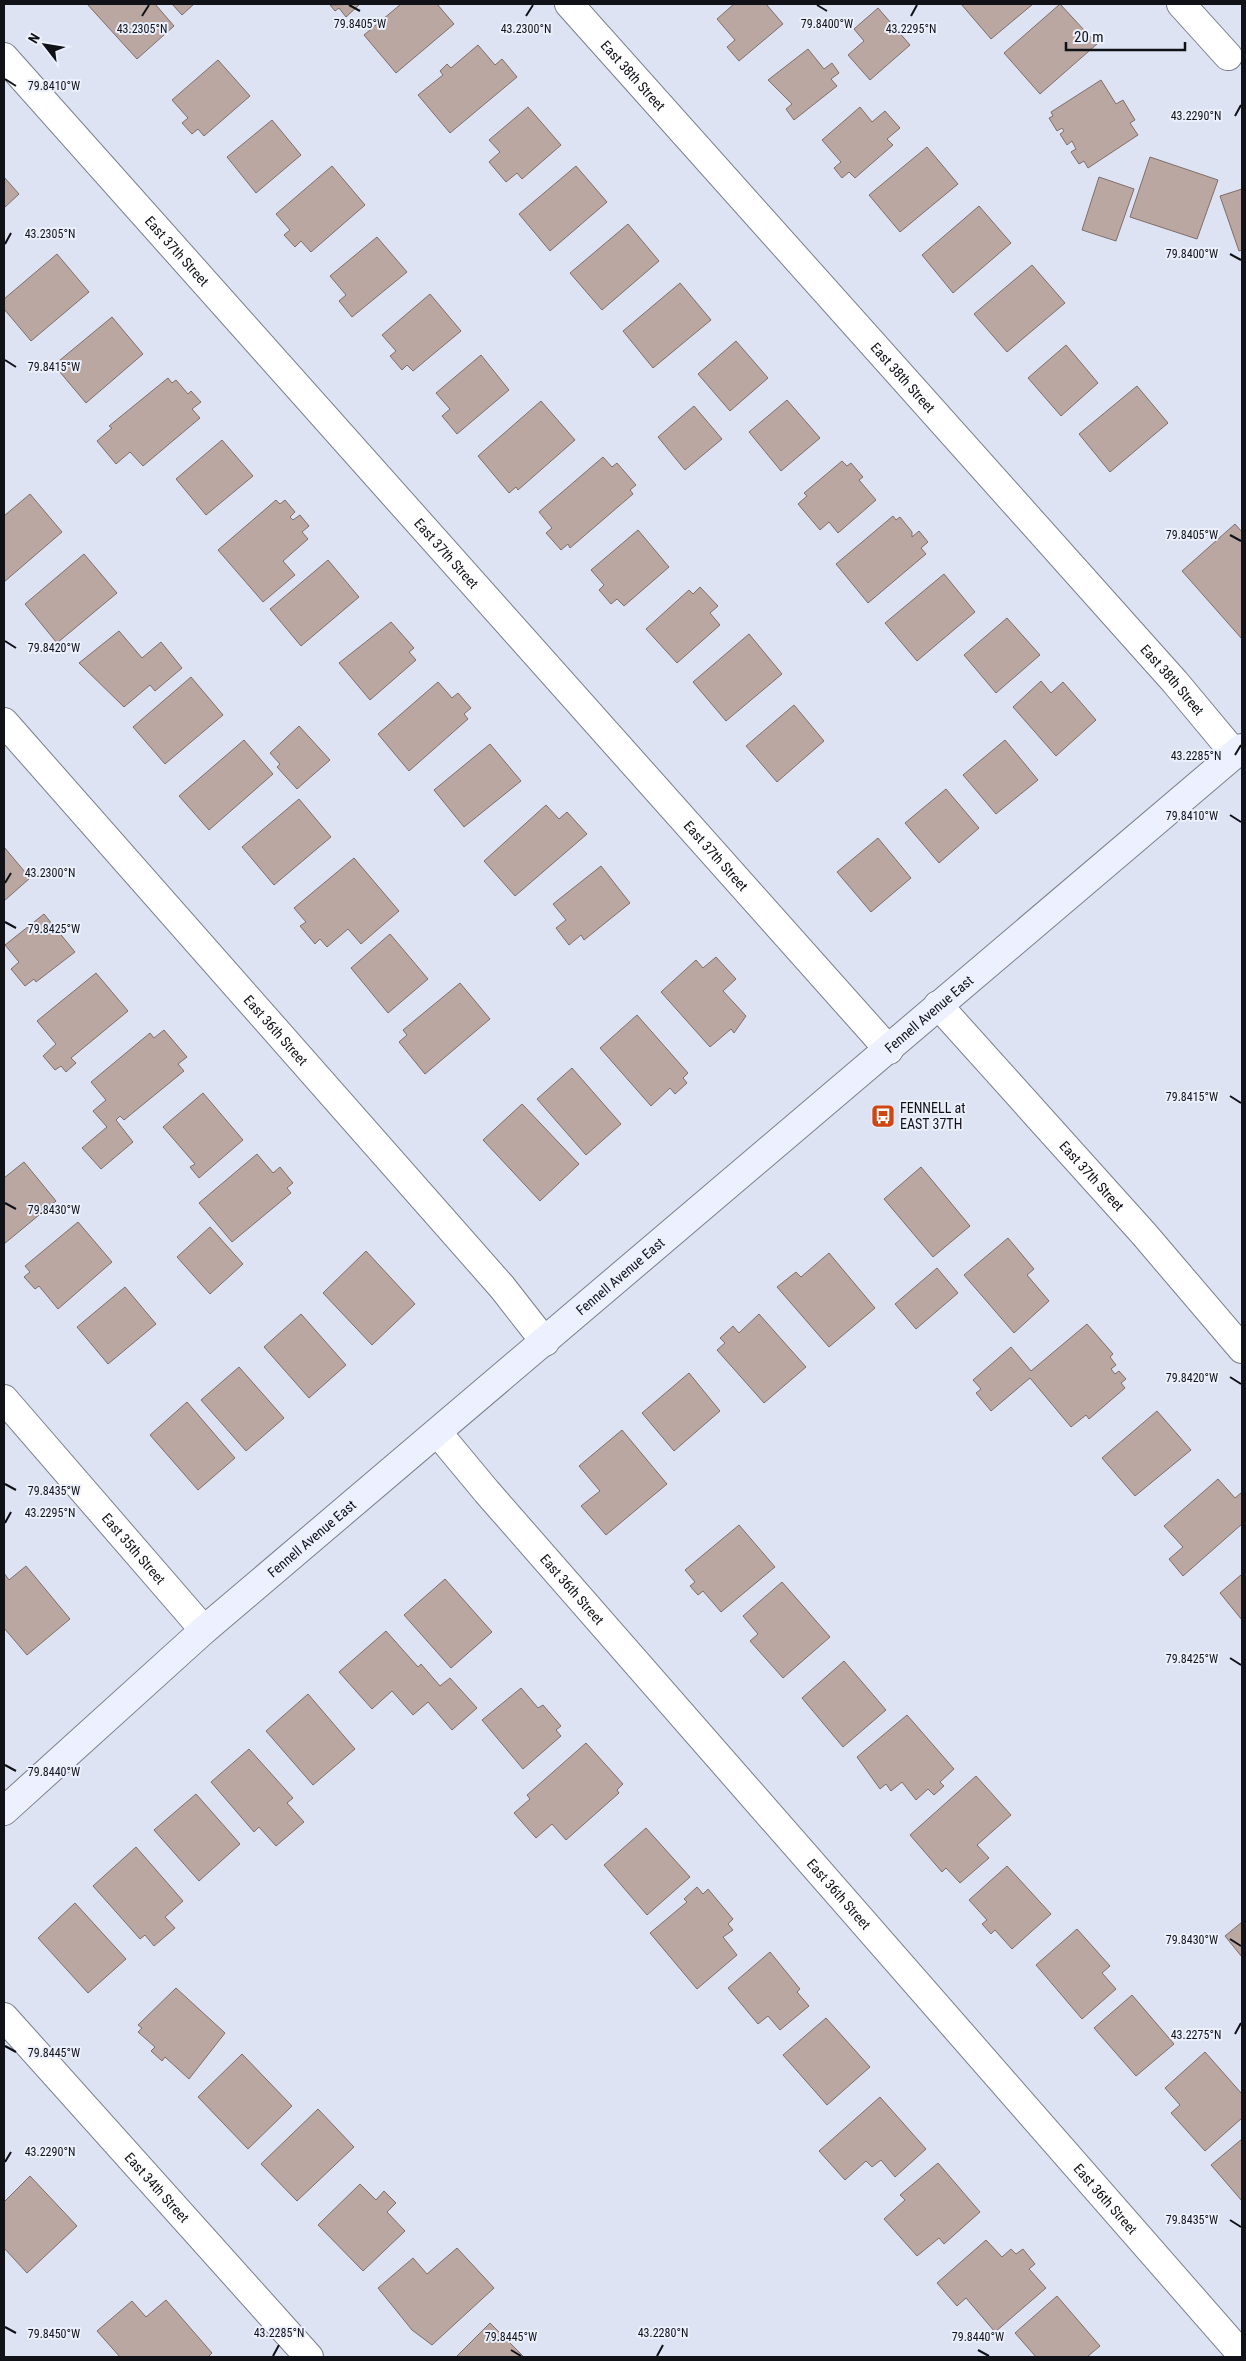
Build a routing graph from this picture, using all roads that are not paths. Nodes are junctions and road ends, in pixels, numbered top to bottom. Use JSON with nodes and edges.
{"nodes":[{"id":1,"x":570,"y":4,"type":"edge"},
{"id":2,"x":1181,"y":4,"type":"edge"},
{"id":3,"x":1228,"y":56,"type":"dead end"},
{"id":4,"x":4,"y":57,"type":"edge"},
{"id":5,"x":4,"y":722,"type":"edge"},
{"id":6,"x":1239,"y":751,"type":"edge"},
{"id":7,"x":938,"y":1005,"type":"junction"},
{"id":8,"x":889,"y":1050,"type":"junction"},
{"id":9,"x":545,"y":1342,"type":"junction"},
{"id":10,"x":1242,"y":1349,"type":"edge"},
{"id":11,"x":4,"y":1399,"type":"edge"},
{"id":12,"x":438,"y":1433,"type":"junction"},
{"id":13,"x":204,"y":1630,"type":"junction"},
{"id":14,"x":4,"y":1811,"type":"edge"},
{"id":15,"x":4,"y":2017,"type":"edge"},
{"id":16,"x":1242,"y":2355,"type":"edge"},
{"id":17,"x":309,"y":2357,"type":"edge"}],
"edges":[{"from":1,"to":6,"type":"street","name":"East 38th Street"},
{"from":2,"to":3,"type":"street"},
{"from":4,"to":8,"type":"street","name":"East 37th Street"},
{"from":5,"to":9,"type":"street","name":"East 36th Street"},
{"from":6,"to":7,"type":"main road","name":"Fennell Avenue East"},
{"from":7,"to":8,"type":"main road","name":"Fennell Avenue East"},
{"from":7,"to":10,"type":"street","name":"East 37th Street"},
{"from":8,"to":9,"type":"main road","name":"Fennell Avenue East"},
{"from":9,"to":12,"type":"main road","name":"Fennell Avenue East"},
{"from":11,"to":13,"type":"street","name":"East 35th Street"},
{"from":12,"to":13,"type":"main road","name":"Fennell Avenue East"},
{"from":12,"to":16,"type":"street","name":"East 36th Street"},
{"from":13,"to":14,"type":"main road","name":"Fennell Avenue East"},
{"from":15,"to":17,"type":"street","name":"East 34th Street"}]}
